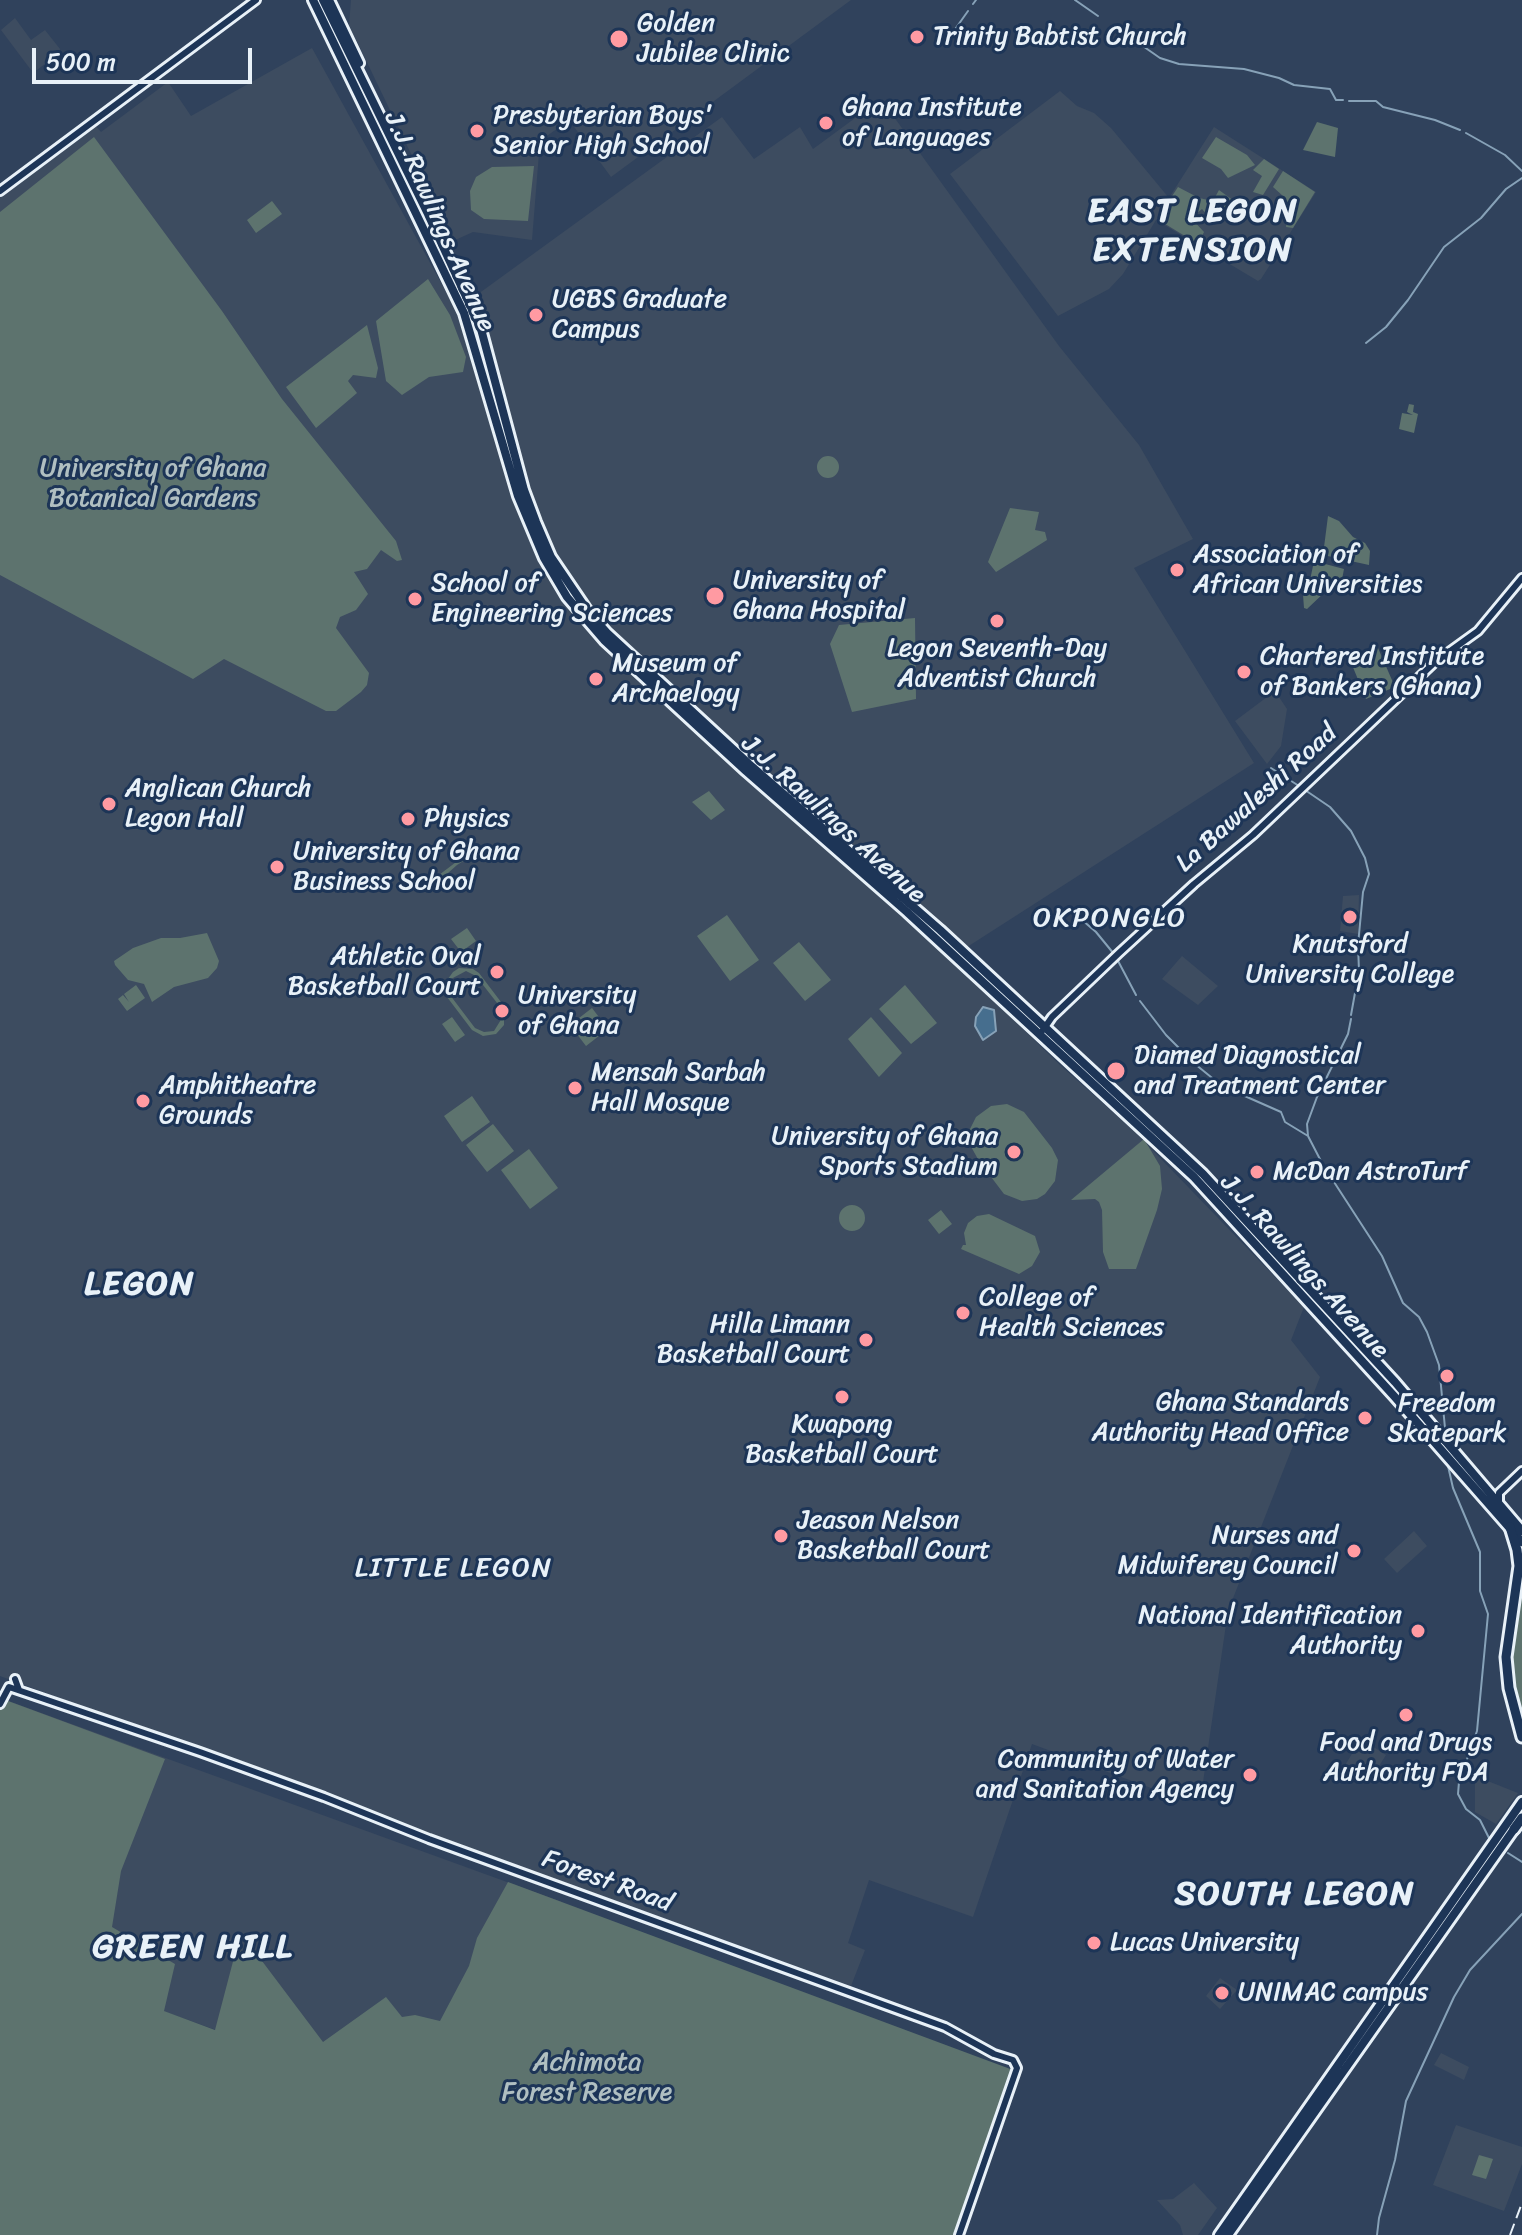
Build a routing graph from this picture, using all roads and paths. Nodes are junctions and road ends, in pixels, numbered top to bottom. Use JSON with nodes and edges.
{"nodes":[{"id":1,"x":256,"y":0,"type":"edge"},
{"id":2,"x":310,"y":0,"type":"edge"},
{"id":3,"x":326,"y":0,"type":"edge"},
{"id":4,"x":362,"y":90,"type":"junction"},
{"id":5,"x":0,"y":191,"type":"edge"},
{"id":6,"x":1522,"y":578,"type":"edge"},
{"id":7,"x":1041,"y":1028,"type":"junction"},
{"id":8,"x":1522,"y":1471,"type":"edge"},
{"id":9,"x":1499,"y":1501,"type":"junction"},
{"id":10,"x":1510,"y":1527,"type":"junction"},
{"id":11,"x":1522,"y":1531,"type":"edge"},
{"id":12,"x":1522,"y":1542,"type":"edge"},
{"id":13,"x":15,"y":1679,"type":"dead end"},
{"id":14,"x":18,"y":1689,"type":"junction"},
{"id":15,"x":0,"y":1704,"type":"edge"},
{"id":16,"x":1522,"y":1737,"type":"edge"},
{"id":17,"x":1522,"y":1802,"type":"edge"},
{"id":18,"x":1519,"y":1823,"type":"edge"},
{"id":19,"x":959,"y":2235,"type":"edge"},
{"id":20,"x":1221,"y":2235,"type":"edge"}],
"edges":[{"from":1,"to":5,"type":"main road"},
{"from":2,"to":4,"type":"highway","name":"J.J. Rawlings Avenue"},
{"from":2,"to":4,"type":"highway"},
{"from":3,"to":4,"type":"highway","name":"J.J. Rawlings Avenue"},
{"from":4,"to":7,"type":"highway","name":"J.J. Rawlings Avenue"},
{"from":4,"to":7,"type":"highway","name":"J.J. Rawlings Avenue"},
{"from":6,"to":7,"type":"main road","name":"La Bawaleshi Road"},
{"from":7,"to":9,"type":"highway","name":"J.J. Rawlings Avenue"},
{"from":7,"to":10,"type":"highway","name":"J.J. Rawlings Avenue"},
{"from":8,"to":9,"type":"main road"},
{"from":9,"to":11,"type":"highway","name":"J.J. Rawlings Avenue"},
{"from":10,"to":12,"type":"highway","name":"J.J. Rawlings Avenue"},
{"from":10,"to":16,"type":"highway"},
{"from":13,"to":14,"type":"main road"},
{"from":14,"to":15,"type":"main road","name":"Forest Road"},
{"from":14,"to":19,"type":"main road","name":"Forest Road"},
{"from":17,"to":20,"type":"highway"},
{"from":18,"to":20,"type":"highway"}]}
